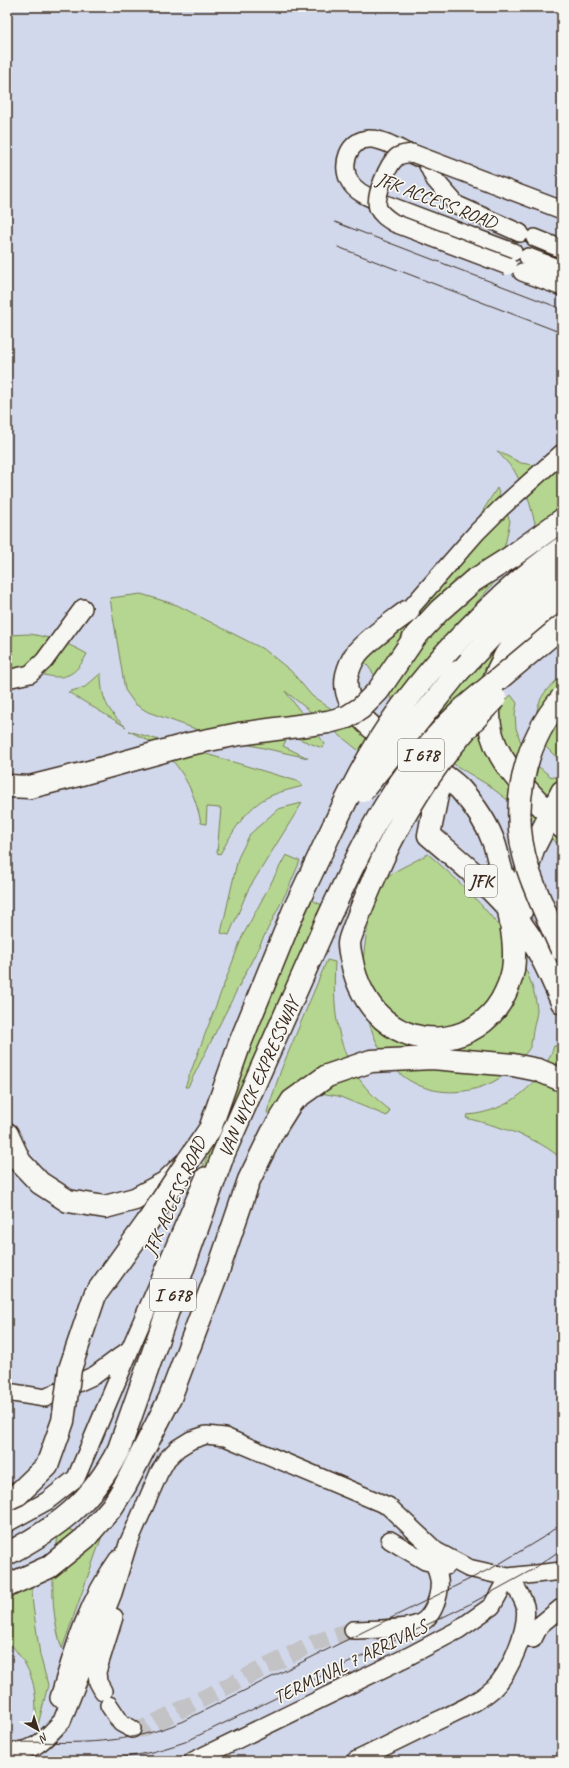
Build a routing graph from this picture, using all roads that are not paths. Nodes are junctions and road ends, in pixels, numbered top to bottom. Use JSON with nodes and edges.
{"nodes":[{"id":1,"x":426,"y":161,"type":"junction"},
{"id":2,"x":562,"y":210,"type":"edge"},
{"id":3,"x":562,"y":215,"type":"edge"},
{"id":4,"x":562,"y":249,"type":"edge"},
{"id":5,"x":518,"y":262,"type":"junction"},
{"id":6,"x":562,"y":270,"type":"edge"},
{"id":7,"x":562,"y":287,"type":"edge"},
{"id":8,"x":562,"y":453,"type":"edge"},
{"id":9,"x":562,"y":520,"type":"edge"},
{"id":10,"x":562,"y":548,"type":"edge"},
{"id":11,"x":562,"y":569,"type":"edge"},
{"id":12,"x":562,"y":596,"type":"edge"},
{"id":13,"x":83,"y":608,"type":"dead end"},
{"id":14,"x":408,"y":611,"type":"joint"},
{"id":15,"x":562,"y":626,"type":"edge"},
{"id":16,"x":544,"y":641,"type":"junction"},
{"id":17,"x":7,"y":679,"type":"edge"},
{"id":18,"x":562,"y":698,"type":"edge"},
{"id":19,"x":441,"y":775,"type":"junction"},
{"id":20,"x":7,"y":786,"type":"edge"},
{"id":21,"x":562,"y":792,"type":"edge"},
{"id":22,"x":334,"y":825,"type":"junction"},
{"id":23,"x":562,"y":827,"type":"edge"},
{"id":24,"x":515,"y":910,"type":"junction"},
{"id":25,"x":323,"y":930,"type":"junction"},
{"id":26,"x":562,"y":950,"type":"edge"},
{"id":27,"x":562,"y":1002,"type":"edge"},
{"id":28,"x":562,"y":1080,"type":"edge"},
{"id":29,"x":7,"y":1134,"type":"edge"},
{"id":30,"x":188,"y":1161,"type":"junction"},
{"id":31,"x":130,"y":1349,"type":"junction"},
{"id":32,"x":7,"y":1392,"type":"edge"},
{"id":33,"x":7,"y":1499,"type":"edge"},
{"id":34,"x":7,"y":1523,"type":"edge"},
{"id":35,"x":390,"y":1540,"type":"dead end"},
{"id":36,"x":128,"y":1544,"type":"junction"},
{"id":37,"x":7,"y":1554,"type":"edge"},
{"id":38,"x":435,"y":1564,"type":"junction"},
{"id":39,"x":468,"y":1568,"type":"junction"},
{"id":40,"x":562,"y":1571,"type":"edge"},
{"id":41,"x":508,"y":1577,"type":"junction"},
{"id":42,"x":7,"y":1586,"type":"edge"},
{"id":43,"x":562,"y":1607,"type":"edge"},
{"id":44,"x":353,"y":1630,"type":"tunnel mouth"},
{"id":45,"x":533,"y":1639,"type":"dead end"},
{"id":46,"x":132,"y":1729,"type":"dead end"},
{"id":47,"x":7,"y":1752,"type":"edge"},
{"id":48,"x":193,"y":1761,"type":"edge"},
{"id":49,"x":355,"y":1761,"type":"edge"}],
"edges":[{"from":1,"to":3,"type":"street"},
{"from":1,"to":4,"type":"street","name":"JFK ACCESS ROAD"},
{"from":1,"to":5,"type":"street","name":"JFK ACCESS ROAD"},
{"from":2,"to":5,"type":"street","bridge":true},
{"from":5,"to":6,"type":"street","name":"JFK ACCESS ROAD"},
{"from":5,"to":7,"type":"street"},
{"from":8,"to":14,"type":"street"},
{"from":9,"to":20,"type":"highway","bridge":true},
{"from":10,"to":22,"type":"highway","bridge":true},
{"from":11,"to":22,"type":"highway","name":"VAN WYCK EXPRESSWAY","number":"I 678","bridge":true},
{"from":12,"to":23,"type":"highway"},
{"from":13,"to":17,"type":"street"},
{"from":14,"to":19,"type":"highway"},
{"from":15,"to":16,"type":"highway","name":"VAN WYCK EXPRESSWAY","number":"I 678","bridge":true},
{"from":16,"to":24,"type":"highway","bridge":true},
{"from":16,"to":25,"type":"highway","name":"VAN WYCK EXPRESSWAY","number":"I 678","bridge":true},
{"from":18,"to":26,"type":"highway","bridge":true},
{"from":19,"to":24,"type":"highway"},
{"from":19,"to":24,"type":"highway","number":"JFK"},
{"from":21,"to":24,"type":"highway"},
{"from":22,"to":30,"type":"highway","name":"VAN WYCK EXPRESSWAY","number":"I 678"},
{"from":24,"to":27,"type":"highway","number":"JFK"},
{"from":25,"to":31,"type":"street","name":"JFK ACCESS ROAD"},
{"from":25,"to":37,"type":"highway","name":"VAN WYCK EXPRESSWAY","number":"I 678"},
{"from":28,"to":42,"type":"highway"},
{"from":29,"to":30,"type":"highway"},
{"from":30,"to":33,"type":"highway","bridge":true},
{"from":31,"to":32,"type":"street","name":"JFK ACCESS ROAD"},
{"from":31,"to":34,"type":"street"},
{"from":35,"to":38,"type":"street"},
{"from":36,"to":39,"type":"street"},
{"from":36,"to":46,"type":"street"},
{"from":36,"to":47,"type":"street"},
{"from":38,"to":39,"type":"street"},
{"from":38,"to":44,"type":"street","name":"TERMINAL 7 ARRIVALS"},
{"from":39,"to":41,"type":"street"},
{"from":40,"to":41,"type":"street"},
{"from":41,"to":48,"type":"street","name":"TERMINAL 7 ARRIVALS"},
{"from":41,"to":49,"type":"street"},
{"from":43,"to":45,"type":"street"}]}
